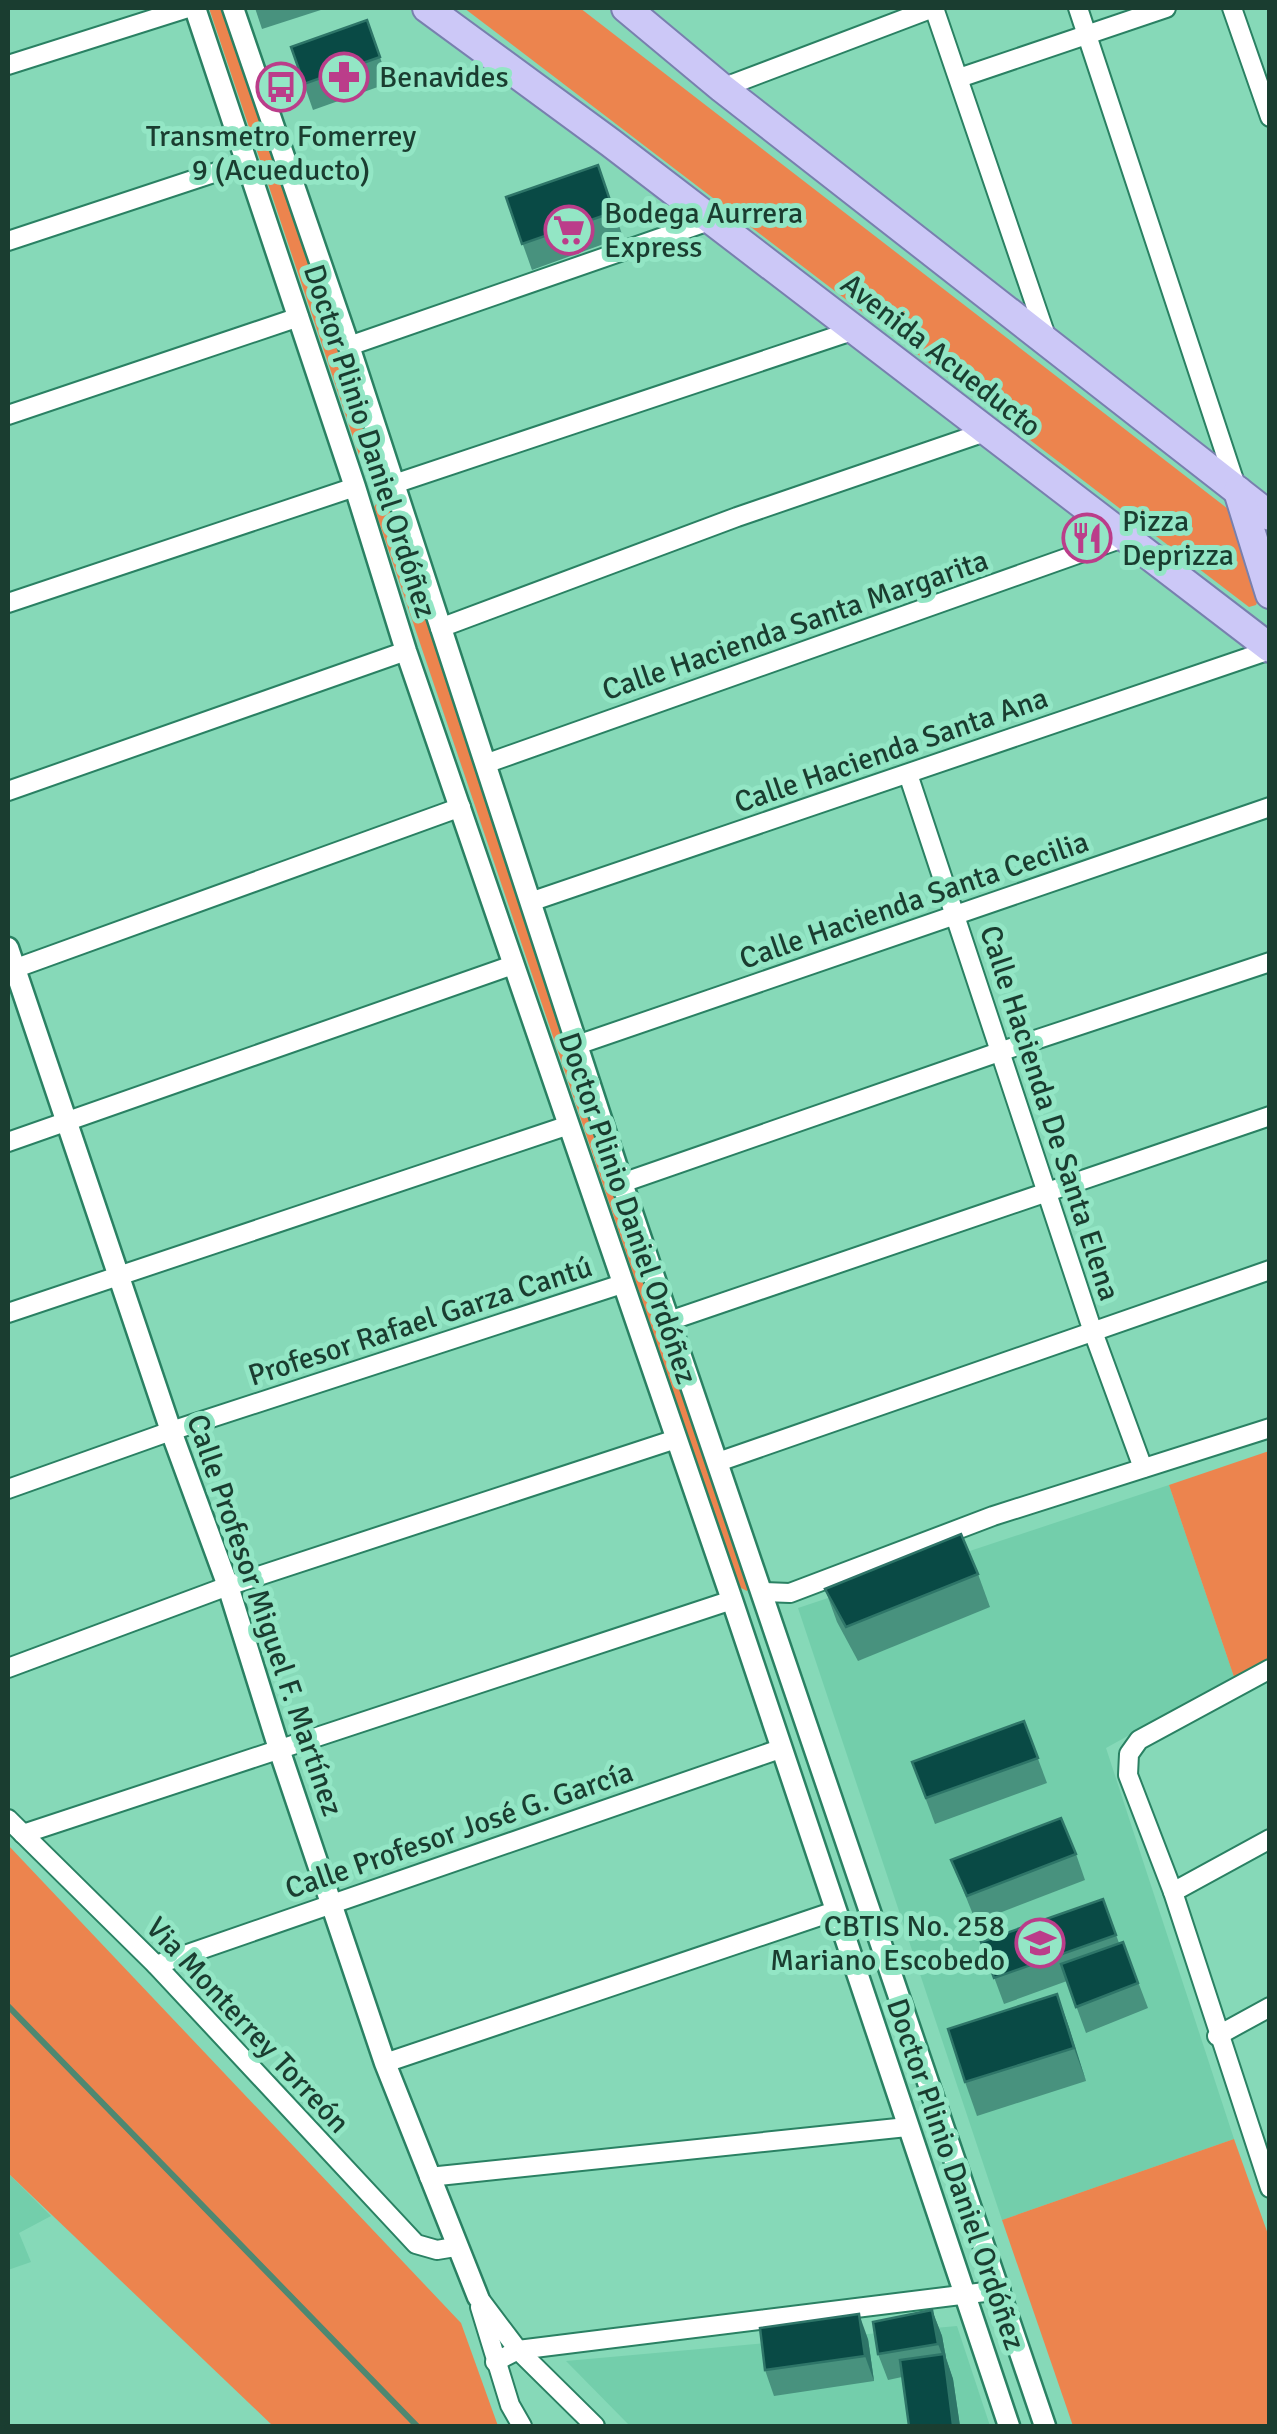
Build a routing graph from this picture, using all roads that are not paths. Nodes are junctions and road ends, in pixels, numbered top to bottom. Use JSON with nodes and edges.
{"nodes":[{"id":1,"x":192,"y":8,"type":"edge"},
{"id":2,"x":233,"y":8,"type":"edge"},
{"id":3,"x":427,"y":8,"type":"edge"},
{"id":4,"x":626,"y":8,"type":"edge"},
{"id":5,"x":934,"y":8,"type":"edge"},
{"id":6,"x":1078,"y":8,"type":"edge"},
{"id":7,"x":1166,"y":8,"type":"edge"},
{"id":8,"x":1232,"y":8,"type":"edge"},
{"id":9,"x":1087,"y":35,"type":"junction"},
{"id":10,"x":8,"y":66,"type":"edge"},
{"id":11,"x":959,"y":78,"type":"junction"},
{"id":12,"x":722,"y":88,"type":"junction"},
{"id":13,"x":1270,"y":117,"type":"edge"},
{"id":14,"x":247,"y":162,"type":"junction"},
{"id":15,"x":712,"y":220,"type":"junction"},
{"id":16,"x":8,"y":241,"type":"edge"},
{"id":17,"x":299,"y":318,"type":"junction"},
{"id":18,"x":855,"y":330,"type":"junction"},
{"id":19,"x":1048,"y":342,"type":"junction"},
{"id":20,"x":349,"y":346,"type":"junction"},
{"id":21,"x":8,"y":415,"type":"edge"},
{"id":22,"x":988,"y":432,"type":"junction"},
{"id":23,"x":394,"y":484,"type":"junction"},
{"id":24,"x":355,"y":486,"type":"junction"},
{"id":25,"x":1238,"y":491,"type":"junction"},
{"id":26,"x":1270,"y":516,"type":"edge"},
{"id":27,"x":1123,"y":538,"type":"junction"},
{"id":28,"x":1270,"y":594,"type":"edge"},
{"id":29,"x":8,"y":603,"type":"edge"},
{"id":30,"x":440,"y":628,"type":"junction"},
{"id":31,"x":1270,"y":649,"type":"edge"},
{"id":32,"x":406,"y":651,"type":"junction"},
{"id":33,"x":485,"y":764,"type":"junction"},
{"id":34,"x":908,"y":774,"type":"junction"},
{"id":35,"x":8,"y":791,"type":"edge"},
{"id":36,"x":460,"y":807,"type":"junction"},
{"id":37,"x":1270,"y":807,"type":"edge"},
{"id":38,"x":530,"y":902,"type":"junction"},
{"id":39,"x":955,"y":914,"type":"junction"},
{"id":40,"x":10,"y":962,"type":"edge"},
{"id":41,"x":1270,"y":962,"type":"edge"},
{"id":42,"x":513,"y":965,"type":"junction"},
{"id":43,"x":576,"y":1045,"type":"junction"},
{"id":44,"x":999,"y":1052,"type":"junction"},
{"id":45,"x":1270,"y":1116,"type":"edge"},
{"id":46,"x":66,"y":1122,"type":"junction"},
{"id":47,"x":569,"y":1125,"type":"junction"},
{"id":48,"x":8,"y":1142,"type":"edge"},
{"id":49,"x":622,"y":1183,"type":"junction"},
{"id":50,"x":1048,"y":1192,"type":"junction"},
{"id":51,"x":1270,"y":1270,"type":"edge"},
{"id":52,"x":118,"y":1275,"type":"junction"},
{"id":53,"x":622,"y":1284,"type":"junction"},
{"id":54,"x":8,"y":1312,"type":"edge"},
{"id":55,"x":669,"y":1321,"type":"junction"},
{"id":56,"x":1092,"y":1329,"type":"junction"},
{"id":57,"x":1270,"y":1428,"type":"edge"},
{"id":58,"x":171,"y":1432,"type":"junction"},
{"id":59,"x":676,"y":1439,"type":"junction"},
{"id":60,"x":718,"y":1462,"type":"junction"},
{"id":61,"x":1144,"y":1468,"type":"junction"},
{"id":62,"x":8,"y":1489,"type":"edge"},
{"id":63,"x":228,"y":1586,"type":"junction"},
{"id":64,"x":764,"y":1592,"type":"junction"},
{"id":65,"x":732,"y":1600,"type":"junction"},
{"id":66,"x":8,"y":1668,"type":"edge"},
{"id":67,"x":1270,"y":1669,"type":"edge"},
{"id":68,"x":780,"y":1749,"type":"junction"},
{"id":69,"x":280,"y":1752,"type":"junction"},
{"id":70,"x":8,"y":1819,"type":"edge"},
{"id":71,"x":24,"y":1834,"type":"junction"},
{"id":72,"x":1270,"y":1838,"type":"edge"},
{"id":73,"x":1172,"y":1892,"type":"junction"},
{"id":74,"x":331,"y":1902,"type":"junction"},
{"id":75,"x":835,"y":1912,"type":"junction"},
{"id":76,"x":156,"y":1965,"type":"junction"},
{"id":77,"x":1270,"y":2007,"type":"edge"},
{"id":78,"x":1218,"y":2036,"type":"junction"},
{"id":79,"x":385,"y":2063,"type":"junction"},
{"id":80,"x":908,"y":2127,"type":"junction"},
{"id":81,"x":429,"y":2177,"type":"junction"},
{"id":82,"x":1268,"y":2177,"type":"edge"},
{"id":83,"x":456,"y":2246,"type":"junction"},
{"id":84,"x":1001,"y":2290,"type":"junction"},
{"id":85,"x":478,"y":2296,"type":"junction"},
{"id":86,"x":966,"y":2296,"type":"junction"},
{"id":87,"x":518,"y":2350,"type":"junction"},
{"id":88,"x":496,"y":2362,"type":"junction"},
{"id":89,"x":522,"y":2426,"type":"edge"},
{"id":90,"x":595,"y":2426,"type":"edge"},
{"id":91,"x":1010,"y":2426,"type":"edge"},
{"id":92,"x":1045,"y":2426,"type":"edge"}],
"edges":[{"from":1,"to":10,"type":"street"},
{"from":1,"to":14,"type":"street","name":"Doctor Plinio Daniel Ordóñez"},
{"from":2,"to":20,"type":"street","name":"Doctor Plinio Daniel Ordóñez"},
{"from":3,"to":15,"type":"main road","name":"Avenida Acueducto"},
{"from":4,"to":12,"type":"main road"},
{"from":5,"to":11,"type":"street"},
{"from":5,"to":12,"type":"street"},
{"from":6,"to":9,"type":"street"},
{"from":7,"to":9,"type":"street"},
{"from":8,"to":13,"type":"street"},
{"from":9,"to":11,"type":"street"},
{"from":9,"to":25,"type":"street"},
{"from":11,"to":19,"type":"street"},
{"from":12,"to":19,"type":"main road"},
{"from":14,"to":16,"type":"street"},
{"from":14,"to":17,"type":"street","name":"Doctor Plinio Daniel Ordóñez"},
{"from":15,"to":18,"type":"main road","name":"Avenida Acueducto"},
{"from":15,"to":20,"type":"street"},
{"from":17,"to":21,"type":"street"},
{"from":17,"to":24,"type":"street","name":"Doctor Plinio Daniel Ordóñez"},
{"from":18,"to":22,"type":"main road","name":"Avenida Acueducto"},
{"from":18,"to":23,"type":"street"},
{"from":19,"to":25,"type":"main road"},
{"from":20,"to":23,"type":"street","name":"Doctor Plinio Daniel Ordóñez"},
{"from":22,"to":27,"type":"main road","name":"Avenida Acueducto"},
{"from":22,"to":30,"type":"street"},
{"from":23,"to":24,"type":"street"},
{"from":23,"to":30,"type":"street","name":"Doctor Plinio Daniel Ordóñez"},
{"from":24,"to":29,"type":"street"},
{"from":24,"to":32,"type":"street","name":"Doctor Plinio Daniel Ordóñez"},
{"from":25,"to":26,"type":"main road"},
{"from":25,"to":28,"type":"main road"},
{"from":27,"to":31,"type":"main road","name":"Avenida Acueducto"},
{"from":27,"to":33,"type":"street","name":"Calle Hacienda Santa Margarita"},
{"from":30,"to":33,"type":"street","name":"Doctor Plinio Daniel Ordóñez"},
{"from":31,"to":34,"type":"street","name":"Calle Hacienda Santa Ana"},
{"from":32,"to":35,"type":"street"},
{"from":32,"to":36,"type":"street","name":"Doctor Plinio Daniel Ordóñez"},
{"from":33,"to":38,"type":"street","name":"Doctor Plinio Daniel Ordóñez"},
{"from":34,"to":38,"type":"street","name":"Calle Hacienda Santa Ana"},
{"from":34,"to":39,"type":"street","name":"Calle Hacienda De Santa Elena"},
{"from":36,"to":40,"type":"street"},
{"from":36,"to":42,"type":"street","name":"Doctor Plinio Daniel Ordóñez"},
{"from":37,"to":39,"type":"street","name":"Calle Hacienda Santa Cecilia"},
{"from":38,"to":43,"type":"street","name":"Doctor Plinio Daniel Ordóñez"},
{"from":39,"to":43,"type":"street","name":"Calle Hacienda Santa Cecilia"},
{"from":39,"to":44,"type":"street","name":"Calle Hacienda De Santa Elena"},
{"from":40,"to":46,"type":"street","name":"Calle Profesor Miguel F. Martínez"},
{"from":41,"to":44,"type":"street"},
{"from":42,"to":46,"type":"street"},
{"from":42,"to":47,"type":"street","name":"Doctor Plinio Daniel Ordóñez"},
{"from":43,"to":49,"type":"street","name":"Doctor Plinio Daniel Ordóñez"},
{"from":44,"to":49,"type":"street"},
{"from":44,"to":50,"type":"street","name":"Calle Hacienda De Santa Elena"},
{"from":45,"to":50,"type":"street"},
{"from":46,"to":48,"type":"street"},
{"from":46,"to":52,"type":"street","name":"Calle Profesor Miguel F. Martínez"},
{"from":47,"to":52,"type":"street"},
{"from":47,"to":53,"type":"street","name":"Doctor Plinio Daniel Ordóñez"},
{"from":49,"to":55,"type":"street","name":"Doctor Plinio Daniel Ordóñez"},
{"from":50,"to":55,"type":"street"},
{"from":50,"to":56,"type":"street","name":"Calle Hacienda De Santa Elena"},
{"from":51,"to":56,"type":"street"},
{"from":52,"to":54,"type":"street"},
{"from":52,"to":58,"type":"street","name":"Calle Profesor Miguel F. Martínez"},
{"from":53,"to":58,"type":"street","name":"Profesor Rafael Garza Cantú"},
{"from":53,"to":59,"type":"street","name":"Doctor Plinio Daniel Ordóñez"},
{"from":55,"to":60,"type":"street","name":"Doctor Plinio Daniel Ordóñez"},
{"from":56,"to":60,"type":"street"},
{"from":56,"to":61,"type":"street","name":"Calle Hacienda De Santa Elena"},
{"from":57,"to":61,"type":"street"},
{"from":58,"to":62,"type":"street","name":"Profesor Rafael Garza Cantú"},
{"from":58,"to":63,"type":"street","name":"Calle Profesor Miguel F. Martínez"},
{"from":59,"to":63,"type":"street"},
{"from":59,"to":65,"type":"street","name":"Doctor Plinio Daniel Ordóñez"},
{"from":60,"to":64,"type":"street","name":"Doctor Plinio Daniel Ordóñez"},
{"from":61,"to":64,"type":"street"},
{"from":63,"to":66,"type":"street"},
{"from":63,"to":69,"type":"street","name":"Calle Profesor Miguel F. Martínez"},
{"from":64,"to":65,"type":"street"},
{"from":64,"to":84,"type":"street","name":"Doctor Plinio Daniel Ordóñez"},
{"from":65,"to":68,"type":"street","name":"Doctor Plinio Daniel Ordóñez"},
{"from":65,"to":69,"type":"street"},
{"from":67,"to":73,"type":"street"},
{"from":68,"to":74,"type":"street","name":"Calle Profesor José G. García"},
{"from":68,"to":75,"type":"street","name":"Doctor Plinio Daniel Ordóñez"},
{"from":69,"to":71,"type":"street"},
{"from":69,"to":74,"type":"street","name":"Calle Profesor Miguel F. Martínez"},
{"from":70,"to":71,"type":"street","name":"Via Monterrey Torreón"},
{"from":71,"to":76,"type":"street","name":"Via Monterrey Torreón"},
{"from":72,"to":73,"type":"street"},
{"from":73,"to":78,"type":"street"},
{"from":74,"to":76,"type":"street","name":"Calle Profesor José G. García"},
{"from":74,"to":79,"type":"street","name":"Calle Profesor Miguel F. Martínez"},
{"from":75,"to":79,"type":"street"},
{"from":75,"to":80,"type":"street","name":"Doctor Plinio Daniel Ordóñez"},
{"from":76,"to":83,"type":"street","name":"Via Monterrey Torreón"},
{"from":77,"to":78,"type":"street"},
{"from":78,"to":82,"type":"street"},
{"from":79,"to":81,"type":"street","name":"Calle Profesor Miguel F. Martínez"},
{"from":80,"to":81,"type":"street"},
{"from":80,"to":86,"type":"street","name":"Doctor Plinio Daniel Ordóñez"},
{"from":81,"to":83,"type":"street","name":"Calle Profesor Miguel F. Martínez"},
{"from":83,"to":85,"type":"street","name":"Calle Profesor Miguel F. Martínez"},
{"from":84,"to":86,"type":"street"},
{"from":84,"to":92,"type":"street","name":"Doctor Plinio Daniel Ordóñez"},
{"from":85,"to":87,"type":"street"},
{"from":85,"to":88,"type":"street"},
{"from":86,"to":87,"type":"street"},
{"from":86,"to":91,"type":"street","name":"Doctor Plinio Daniel Ordóñez"},
{"from":87,"to":88,"type":"street"},
{"from":87,"to":90,"type":"street"},
{"from":88,"to":89,"type":"street"}]}
